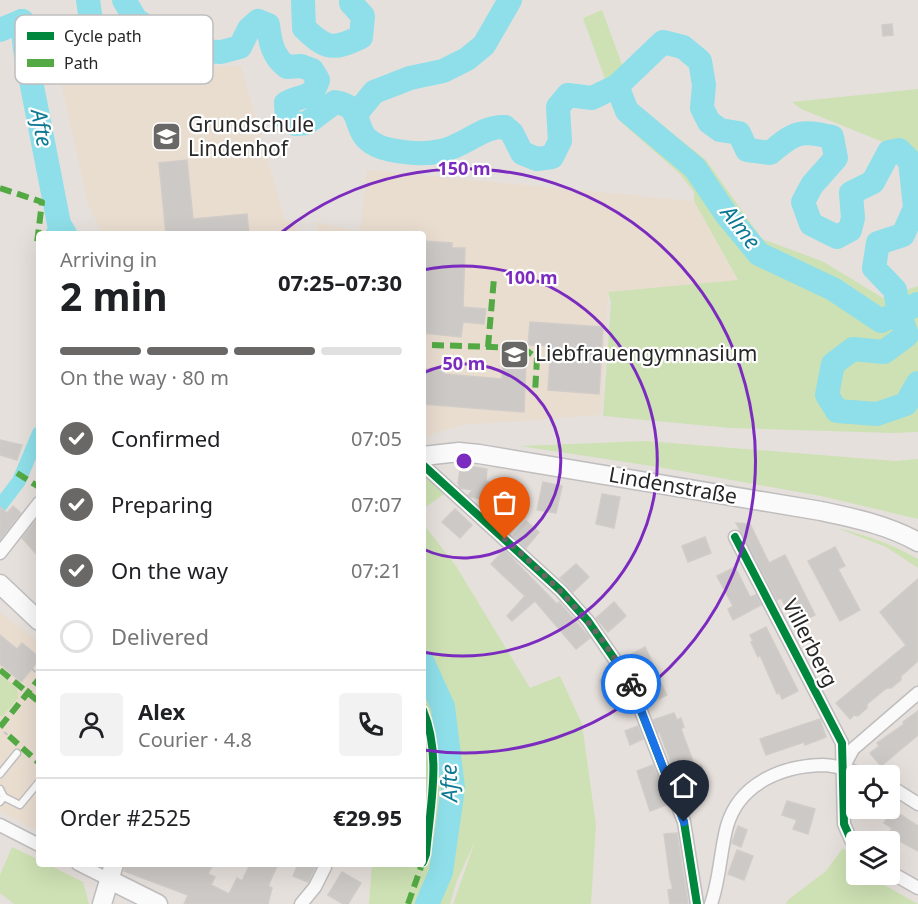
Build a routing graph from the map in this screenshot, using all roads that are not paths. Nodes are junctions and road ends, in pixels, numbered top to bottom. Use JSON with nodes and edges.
{"nodes":[{"id":1,"x":426,"y":455,"type":"edge"},
{"id":2,"x":426,"y":468,"type":"edge"},
{"id":3,"x":36,"y":507,"type":"edge"},
{"id":4,"x":735,"y":537,"type":"dead end"},
{"id":5,"x":918,"y":542,"type":"edge"},
{"id":6,"x":0,"y":553,"type":"edge"},
{"id":7,"x":0,"y":584,"type":"edge"},
{"id":8,"x":36,"y":613,"type":"edge"},
{"id":9,"x":918,"y":693,"type":"edge"},
{"id":10,"x":17,"y":753,"type":"dead end"},
{"id":11,"x":843,"y":768,"type":"junction"},
{"id":12,"x":846,"y":769,"type":"edge"},
{"id":13,"x":0,"y":774,"type":"edge"},
{"id":14,"x":36,"y":786,"type":"edge"},
{"id":15,"x":0,"y":789,"type":"edge"},
{"id":16,"x":900,"y":792,"type":"edge"},
{"id":17,"x":2,"y":800,"type":"edge"},
{"id":18,"x":918,"y":804,"type":"edge"},
{"id":19,"x":0,"y":825,"type":"edge"},
{"id":20,"x":847,"y":831,"type":"edge"},
{"id":21,"x":36,"y":843,"type":"edge"},
{"id":22,"x":91,"y":867,"type":"edge"},
{"id":23,"x":325,"y":867,"type":"edge"},
{"id":24,"x":112,"y":872,"type":"edge"},
{"id":25,"x":900,"y":878,"type":"edge"},
{"id":26,"x":918,"y":888,"type":"edge"},
{"id":27,"x":102,"y":904,"type":"edge"},
{"id":28,"x":158,"y":904,"type":"edge"},
{"id":29,"x":301,"y":904,"type":"edge"},
{"id":30,"x":697,"y":904,"type":"edge"},
{"id":31,"x":711,"y":904,"type":"edge"}],
"edges":[{"from":1,"to":5,"type":"main road","name":"Lindenstraße"},
{"from":2,"to":30,"type":"street"},
{"from":3,"to":6,"type":"street"},
{"from":4,"to":11,"type":"street","name":"Villerberg"},
{"from":7,"to":8,"type":"main road"},
{"from":9,"to":11,"type":"street"},
{"from":10,"to":13,"type":"lane"},
{"from":11,"to":12,"type":"street"},
{"from":11,"to":20,"type":"street","name":"Villerberg"},
{"from":11,"to":31,"type":"street"},
{"from":14,"to":17,"type":"lane"},
{"from":15,"to":17,"type":"lane"},
{"from":16,"to":18,"type":"street"},
{"from":19,"to":21,"type":"street"},
{"from":22,"to":24,"type":"street"},
{"from":23,"to":29,"type":"street"},
{"from":24,"to":27,"type":"main road"},
{"from":24,"to":28,"type":"main road"},
{"from":25,"to":26,"type":"street"}]}
